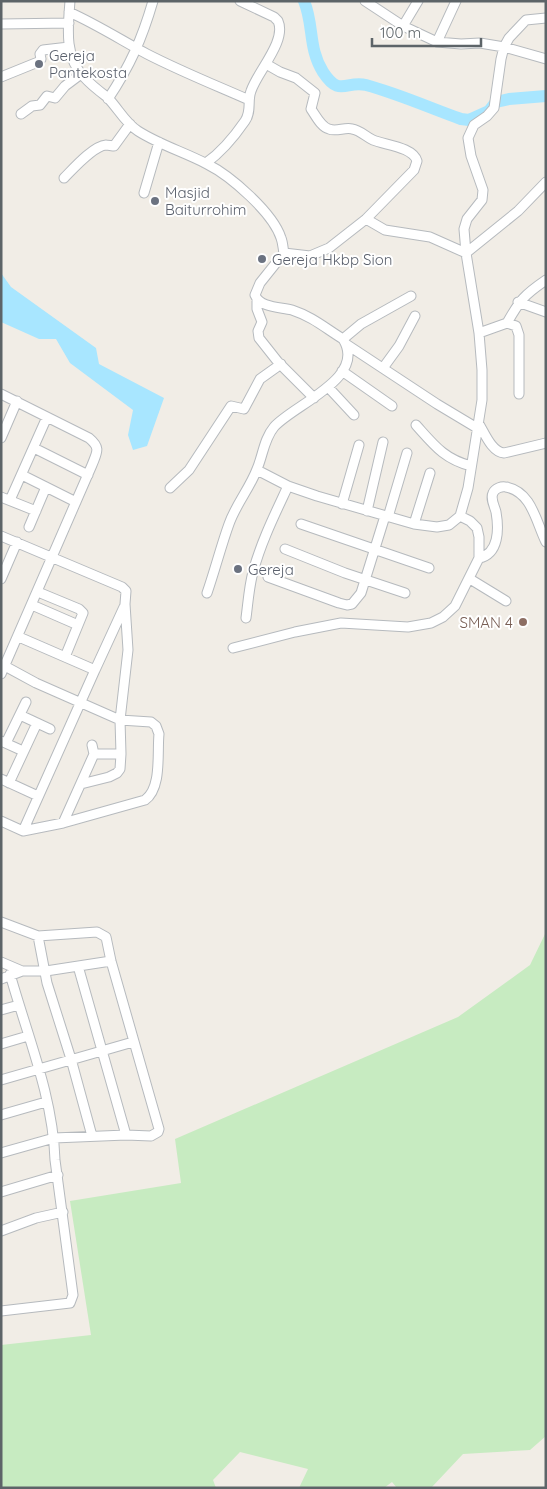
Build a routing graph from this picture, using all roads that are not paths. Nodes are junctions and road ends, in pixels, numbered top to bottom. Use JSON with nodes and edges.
{"nodes":[{"id":1,"x":70,"y":1,"type":"edge"},
{"id":2,"x":152,"y":1,"type":"edge"},
{"id":3,"x":240,"y":1,"type":"edge"},
{"id":4,"x":365,"y":1,"type":"edge"},
{"id":5,"x":418,"y":1,"type":"edge"},
{"id":6,"x":456,"y":1,"type":"edge"},
{"id":7,"x":69,"y":12,"type":"junction"},
{"id":8,"x":542,"y":18,"type":"edge"},
{"id":9,"x":68,"y":23,"type":"junction"},
{"id":10,"x":1,"y":24,"type":"edge"},
{"id":11,"x":403,"y":26,"type":"junction"},
{"id":12,"x":437,"y":42,"type":"junction"},
{"id":13,"x":69,"y":47,"type":"junction"},
{"id":14,"x":137,"y":47,"type":"junction"},
{"id":15,"x":504,"y":47,"type":"junction"},
{"id":16,"x":546,"y":59,"type":"edge"},
{"id":17,"x":266,"y":64,"type":"junction"},
{"id":18,"x":81,"y":74,"type":"junction"},
{"id":19,"x":1,"y":77,"type":"edge"},
{"id":20,"x":108,"y":99,"type":"junction"},
{"id":21,"x":249,"y":100,"type":"junction"},
{"id":22,"x":21,"y":114,"type":"dead end"},
{"id":23,"x":130,"y":124,"type":"junction"},
{"id":24,"x":159,"y":142,"type":"junction"},
{"id":25,"x":206,"y":163,"type":"junction"},
{"id":26,"x":64,"y":178,"type":"dead end"},
{"id":27,"x":546,"y":182,"type":"edge"},
{"id":28,"x":144,"y":193,"type":"dead end"},
{"id":29,"x":366,"y":219,"type":"junction"},
{"id":30,"x":466,"y":253,"type":"junction"},
{"id":31,"x":284,"y":254,"type":"junction"},
{"id":32,"x":546,"y":280,"type":"edge"},
{"id":33,"x":411,"y":296,"type":"dead end"},
{"id":34,"x":256,"y":299,"type":"junction"},
{"id":35,"x":518,"y":302,"type":"junction"},
{"id":36,"x":545,"y":313,"type":"edge"},
{"id":37,"x":415,"y":316,"type":"dead end"},
{"id":38,"x":507,"y":323,"type":"junction"},
{"id":39,"x":480,"y":333,"type":"junction"},
{"id":40,"x":344,"y":341,"type":"junction"},
{"id":41,"x":281,"y":364,"type":"junction"},
{"id":42,"x":383,"y":368,"type":"junction"},
{"id":43,"x":342,"y":371,"type":"junction"},
{"id":44,"x":328,"y":387,"type":"junction"},
{"id":45,"x":1,"y":394,"type":"edge"},
{"id":46,"x":519,"y":394,"type":"dead end"},
{"id":47,"x":314,"y":398,"type":"junction"},
{"id":48,"x":17,"y":401,"type":"junction"},
{"id":49,"x":392,"y":406,"type":"dead end"},
{"id":50,"x":354,"y":415,"type":"dead end"},
{"id":51,"x":48,"y":417,"type":"junction"},
{"id":52,"x":416,"y":425,"type":"dead end"},
{"id":53,"x":478,"y":426,"type":"junction"},
{"id":54,"x":1,"y":438,"type":"edge"},
{"id":55,"x":383,"y":442,"type":"dead end"},
{"id":56,"x":546,"y":443,"type":"edge"},
{"id":57,"x":359,"y":445,"type":"dead end"},
{"id":58,"x":34,"y":448,"type":"junction"},
{"id":59,"x":407,"y":452,"type":"dead end"},
{"id":60,"x":471,"y":466,"type":"junction"},
{"id":61,"x":257,"y":470,"type":"junction"},
{"id":62,"x":430,"y":473,"type":"dead end"},
{"id":63,"x":22,"y":475,"type":"junction"},
{"id":64,"x":88,"y":476,"type":"junction"},
{"id":65,"x":288,"y":486,"type":"junction"},
{"id":66,"x":46,"y":487,"type":"junction"},
{"id":67,"x":170,"y":488,"type":"dead end"},
{"id":68,"x":6,"y":499,"type":"edge"},
{"id":69,"x":76,"y":502,"type":"junction"},
{"id":70,"x":342,"y":504,"type":"junction"},
{"id":71,"x":36,"y":511,"type":"junction"},
{"id":72,"x":367,"y":511,"type":"junction"},
{"id":73,"x":460,"y":516,"type":"junction"},
{"id":74,"x":387,"y":517,"type":"junction"},
{"id":75,"x":301,"y":524,"type":"dead end"},
{"id":76,"x":414,"y":524,"type":"junction"},
{"id":77,"x":29,"y":527,"type":"dead end"},
{"id":78,"x":1,"y":536,"type":"edge"},
{"id":79,"x":17,"y":542,"type":"junction"},
{"id":80,"x":546,"y":542,"type":"edge"},
{"id":81,"x":285,"y":549,"type":"dead end"},
{"id":82,"x":375,"y":550,"type":"junction"},
{"id":83,"x":52,"y":558,"type":"junction"},
{"id":84,"x":479,"y":558,"type":"junction"},
{"id":85,"x":429,"y":568,"type":"dead end"},
{"id":86,"x":268,"y":577,"type":"dead end"},
{"id":87,"x":1,"y":578,"type":"edge"},
{"id":88,"x":470,"y":579,"type":"junction"},
{"id":89,"x":365,"y":580,"type":"junction"},
{"id":90,"x":38,"y":592,"type":"junction"},
{"id":91,"x":206,"y":593,"type":"dead end"},
{"id":92,"x":405,"y":594,"type":"dead end"},
{"id":93,"x":506,"y":601,"type":"dead end"},
{"id":94,"x":125,"y":604,"type":"junction"},
{"id":95,"x":32,"y":605,"type":"junction"},
{"id":96,"x":246,"y":618,"type":"dead end"},
{"id":97,"x":78,"y":625,"type":"junction"},
{"id":98,"x":18,"y":637,"type":"junction"},
{"id":99,"x":233,"y":648,"type":"dead end"},
{"id":100,"x":65,"y":657,"type":"junction"},
{"id":101,"x":2,"y":668,"type":"edge"},
{"id":102,"x":95,"y":670,"type":"junction"},
{"id":103,"x":26,"y":702,"type":"dead end"},
{"id":104,"x":81,"y":703,"type":"junction"},
{"id":105,"x":20,"y":715,"type":"junction"},
{"id":106,"x":120,"y":720,"type":"junction"},
{"id":107,"x":37,"y":723,"type":"junction"},
{"id":108,"x":50,"y":729,"type":"dead end"},
{"id":109,"x":4,"y":742,"type":"edge"},
{"id":110,"x":23,"y":751,"type":"junction"},
{"id":111,"x":121,"y":754,"type":"junction"},
{"id":112,"x":5,"y":781,"type":"edge"},
{"id":113,"x":81,"y":784,"type":"junction"},
{"id":114,"x":38,"y":796,"type":"junction"},
{"id":115,"x":1,"y":821,"type":"edge"},
{"id":116,"x":63,"y":823,"type":"junction"},
{"id":117,"x":23,"y":831,"type":"junction"},
{"id":118,"x":1,"y":922,"type":"edge"},
{"id":119,"x":38,"y":936,"type":"junction"},
{"id":120,"x":1,"y":962,"type":"edge"},
{"id":121,"x":111,"y":962,"type":"junction"},
{"id":122,"x":78,"y":966,"type":"junction"},
{"id":123,"x":22,"y":971,"type":"junction"},
{"id":124,"x":46,"y":971,"type":"junction"},
{"id":125,"x":10,"y":974,"type":"junction"},
{"id":126,"x":1,"y":979,"type":"edge"},
{"id":127,"x":19,"y":1006,"type":"junction"},
{"id":128,"x":1,"y":1010,"type":"edge"},
{"id":129,"x":28,"y":1036,"type":"junction"},
{"id":130,"x":133,"y":1042,"type":"junction"},
{"id":131,"x":1,"y":1044,"type":"edge"},
{"id":132,"x":103,"y":1051,"type":"junction"},
{"id":133,"x":71,"y":1060,"type":"junction"},
{"id":134,"x":38,"y":1069,"type":"junction"},
{"id":135,"x":1,"y":1080,"type":"edge"},
{"id":136,"x":46,"y":1102,"type":"junction"},
{"id":137,"x":1,"y":1115,"type":"edge"},
{"id":138,"x":126,"y":1135,"type":"junction"},
{"id":139,"x":92,"y":1136,"type":"junction"},
{"id":140,"x":54,"y":1138,"type":"junction"},
{"id":141,"x":1,"y":1153,"type":"edge"},
{"id":142,"x":58,"y":1176,"type":"junction"},
{"id":143,"x":1,"y":1192,"type":"edge"},
{"id":144,"x":63,"y":1212,"type":"junction"},
{"id":145,"x":1,"y":1231,"type":"edge"},
{"id":146,"x":1,"y":1311,"type":"edge"}],
"edges":[{"from":1,"to":7,"type":"street"},
{"from":2,"to":14,"type":"street"},
{"from":3,"to":17,"type":"street"},
{"from":4,"to":11,"type":"street"},
{"from":5,"to":11,"type":"street"},
{"from":6,"to":12,"type":"street"},
{"from":7,"to":9,"type":"street"},
{"from":7,"to":14,"type":"street"},
{"from":8,"to":15,"type":"street"},
{"from":9,"to":10,"type":"street"},
{"from":9,"to":13,"type":"street"},
{"from":11,"to":12,"type":"street"},
{"from":12,"to":15,"type":"street"},
{"from":13,"to":18,"type":"street"},
{"from":13,"to":19,"type":"street"},
{"from":14,"to":20,"type":"street"},
{"from":14,"to":21,"type":"street"},
{"from":15,"to":16,"type":"street"},
{"from":15,"to":30,"type":"street"},
{"from":17,"to":21,"type":"street"},
{"from":17,"to":29,"type":"street"},
{"from":18,"to":20,"type":"street"},
{"from":18,"to":22,"type":"street"},
{"from":20,"to":23,"type":"street"},
{"from":21,"to":25,"type":"street"},
{"from":23,"to":24,"type":"street"},
{"from":23,"to":26,"type":"street"},
{"from":24,"to":25,"type":"street"},
{"from":24,"to":28,"type":"street"},
{"from":25,"to":31,"type":"street"},
{"from":27,"to":30,"type":"street"},
{"from":29,"to":30,"type":"street"},
{"from":29,"to":31,"type":"street"},
{"from":30,"to":39,"type":"street"},
{"from":31,"to":34,"type":"street"},
{"from":32,"to":35,"type":"street"},
{"from":33,"to":40,"type":"street"},
{"from":34,"to":40,"type":"street"},
{"from":34,"to":41,"type":"street"},
{"from":35,"to":36,"type":"street"},
{"from":35,"to":38,"type":"street"},
{"from":37,"to":42,"type":"street"},
{"from":38,"to":39,"type":"street"},
{"from":38,"to":46,"type":"street"},
{"from":39,"to":53,"type":"street"},
{"from":40,"to":42,"type":"street"},
{"from":40,"to":43,"type":"street"},
{"from":41,"to":47,"type":"street"},
{"from":41,"to":67,"type":"street"},
{"from":42,"to":53,"type":"street"},
{"from":43,"to":44,"type":"street"},
{"from":43,"to":49,"type":"street"},
{"from":44,"to":47,"type":"street"},
{"from":44,"to":50,"type":"street"},
{"from":45,"to":48,"type":"street"},
{"from":47,"to":61,"type":"street"},
{"from":48,"to":51,"type":"street"},
{"from":48,"to":54,"type":"street"},
{"from":51,"to":58,"type":"street"},
{"from":51,"to":64,"type":"street"},
{"from":52,"to":60,"type":"street"},
{"from":53,"to":56,"type":"street"},
{"from":53,"to":60,"type":"street"},
{"from":55,"to":72,"type":"street"},
{"from":57,"to":70,"type":"street"},
{"from":58,"to":63,"type":"street"},
{"from":58,"to":64,"type":"street"},
{"from":59,"to":74,"type":"street"},
{"from":60,"to":73,"type":"street"},
{"from":61,"to":65,"type":"street"},
{"from":61,"to":91,"type":"street"},
{"from":62,"to":76,"type":"street"},
{"from":63,"to":66,"type":"street"},
{"from":63,"to":68,"type":"street"},
{"from":64,"to":69,"type":"street"},
{"from":65,"to":70,"type":"street"},
{"from":65,"to":96,"type":"street"},
{"from":66,"to":69,"type":"street"},
{"from":66,"to":71,"type":"street"},
{"from":68,"to":71,"type":"street"},
{"from":69,"to":83,"type":"street"},
{"from":70,"to":72,"type":"street"},
{"from":71,"to":77,"type":"street"},
{"from":72,"to":74,"type":"street"},
{"from":73,"to":76,"type":"street"},
{"from":73,"to":84,"type":"street"},
{"from":74,"to":76,"type":"street"},
{"from":74,"to":82,"type":"street"},
{"from":75,"to":82,"type":"street"},
{"from":78,"to":79,"type":"street"},
{"from":79,"to":83,"type":"street"},
{"from":79,"to":87,"type":"street"},
{"from":80,"to":84,"type":"street"},
{"from":81,"to":89,"type":"street"},
{"from":82,"to":85,"type":"street"},
{"from":82,"to":89,"type":"street"},
{"from":83,"to":90,"type":"street"},
{"from":83,"to":94,"type":"street"},
{"from":84,"to":88,"type":"street"},
{"from":86,"to":89,"type":"street"},
{"from":88,"to":93,"type":"street"},
{"from":88,"to":99,"type":"street"},
{"from":89,"to":92,"type":"street"},
{"from":90,"to":95,"type":"street"},
{"from":90,"to":97,"type":"street"},
{"from":94,"to":102,"type":"street"},
{"from":94,"to":106,"type":"street"},
{"from":95,"to":97,"type":"street"},
{"from":95,"to":98,"type":"street"},
{"from":97,"to":100,"type":"street"},
{"from":98,"to":100,"type":"street"},
{"from":98,"to":101,"type":"street"},
{"from":100,"to":102,"type":"street"},
{"from":101,"to":104,"type":"street"},
{"from":102,"to":104,"type":"street"},
{"from":103,"to":105,"type":"street"},
{"from":104,"to":106,"type":"street"},
{"from":104,"to":114,"type":"street"},
{"from":105,"to":107,"type":"street"},
{"from":105,"to":109,"type":"street"},
{"from":106,"to":111,"type":"street"},
{"from":106,"to":116,"type":"street"},
{"from":107,"to":108,"type":"street"},
{"from":107,"to":110,"type":"street"},
{"from":109,"to":110,"type":"street"},
{"from":110,"to":112,"type":"street"},
{"from":111,"to":113,"type":"street"},
{"from":111,"to":113,"type":"street"},
{"from":112,"to":114,"type":"street"},
{"from":113,"to":116,"type":"street"},
{"from":114,"to":117,"type":"street"},
{"from":115,"to":117,"type":"street"},
{"from":116,"to":117,"type":"street"},
{"from":118,"to":119,"type":"street"},
{"from":119,"to":121,"type":"street"},
{"from":119,"to":124,"type":"street"},
{"from":120,"to":123,"type":"street"},
{"from":121,"to":122,"type":"street"},
{"from":121,"to":130,"type":"street"},
{"from":122,"to":124,"type":"street"},
{"from":122,"to":132,"type":"street"},
{"from":123,"to":124,"type":"street"},
{"from":123,"to":125,"type":"street"},
{"from":124,"to":133,"type":"street"},
{"from":125,"to":126,"type":"street"},
{"from":125,"to":127,"type":"street"},
{"from":127,"to":128,"type":"street"},
{"from":127,"to":129,"type":"street"},
{"from":129,"to":131,"type":"street"},
{"from":129,"to":134,"type":"street"},
{"from":130,"to":132,"type":"street"},
{"from":130,"to":138,"type":"street"},
{"from":132,"to":133,"type":"street"},
{"from":132,"to":138,"type":"street"},
{"from":133,"to":134,"type":"street"},
{"from":133,"to":139,"type":"street"},
{"from":134,"to":135,"type":"street"},
{"from":134,"to":136,"type":"street"},
{"from":136,"to":137,"type":"street"},
{"from":136,"to":140,"type":"street"},
{"from":138,"to":139,"type":"street"},
{"from":139,"to":140,"type":"street"},
{"from":140,"to":141,"type":"street"},
{"from":140,"to":142,"type":"street"},
{"from":142,"to":143,"type":"street"},
{"from":142,"to":144,"type":"street"},
{"from":144,"to":145,"type":"street"},
{"from":144,"to":146,"type":"street"}]}
